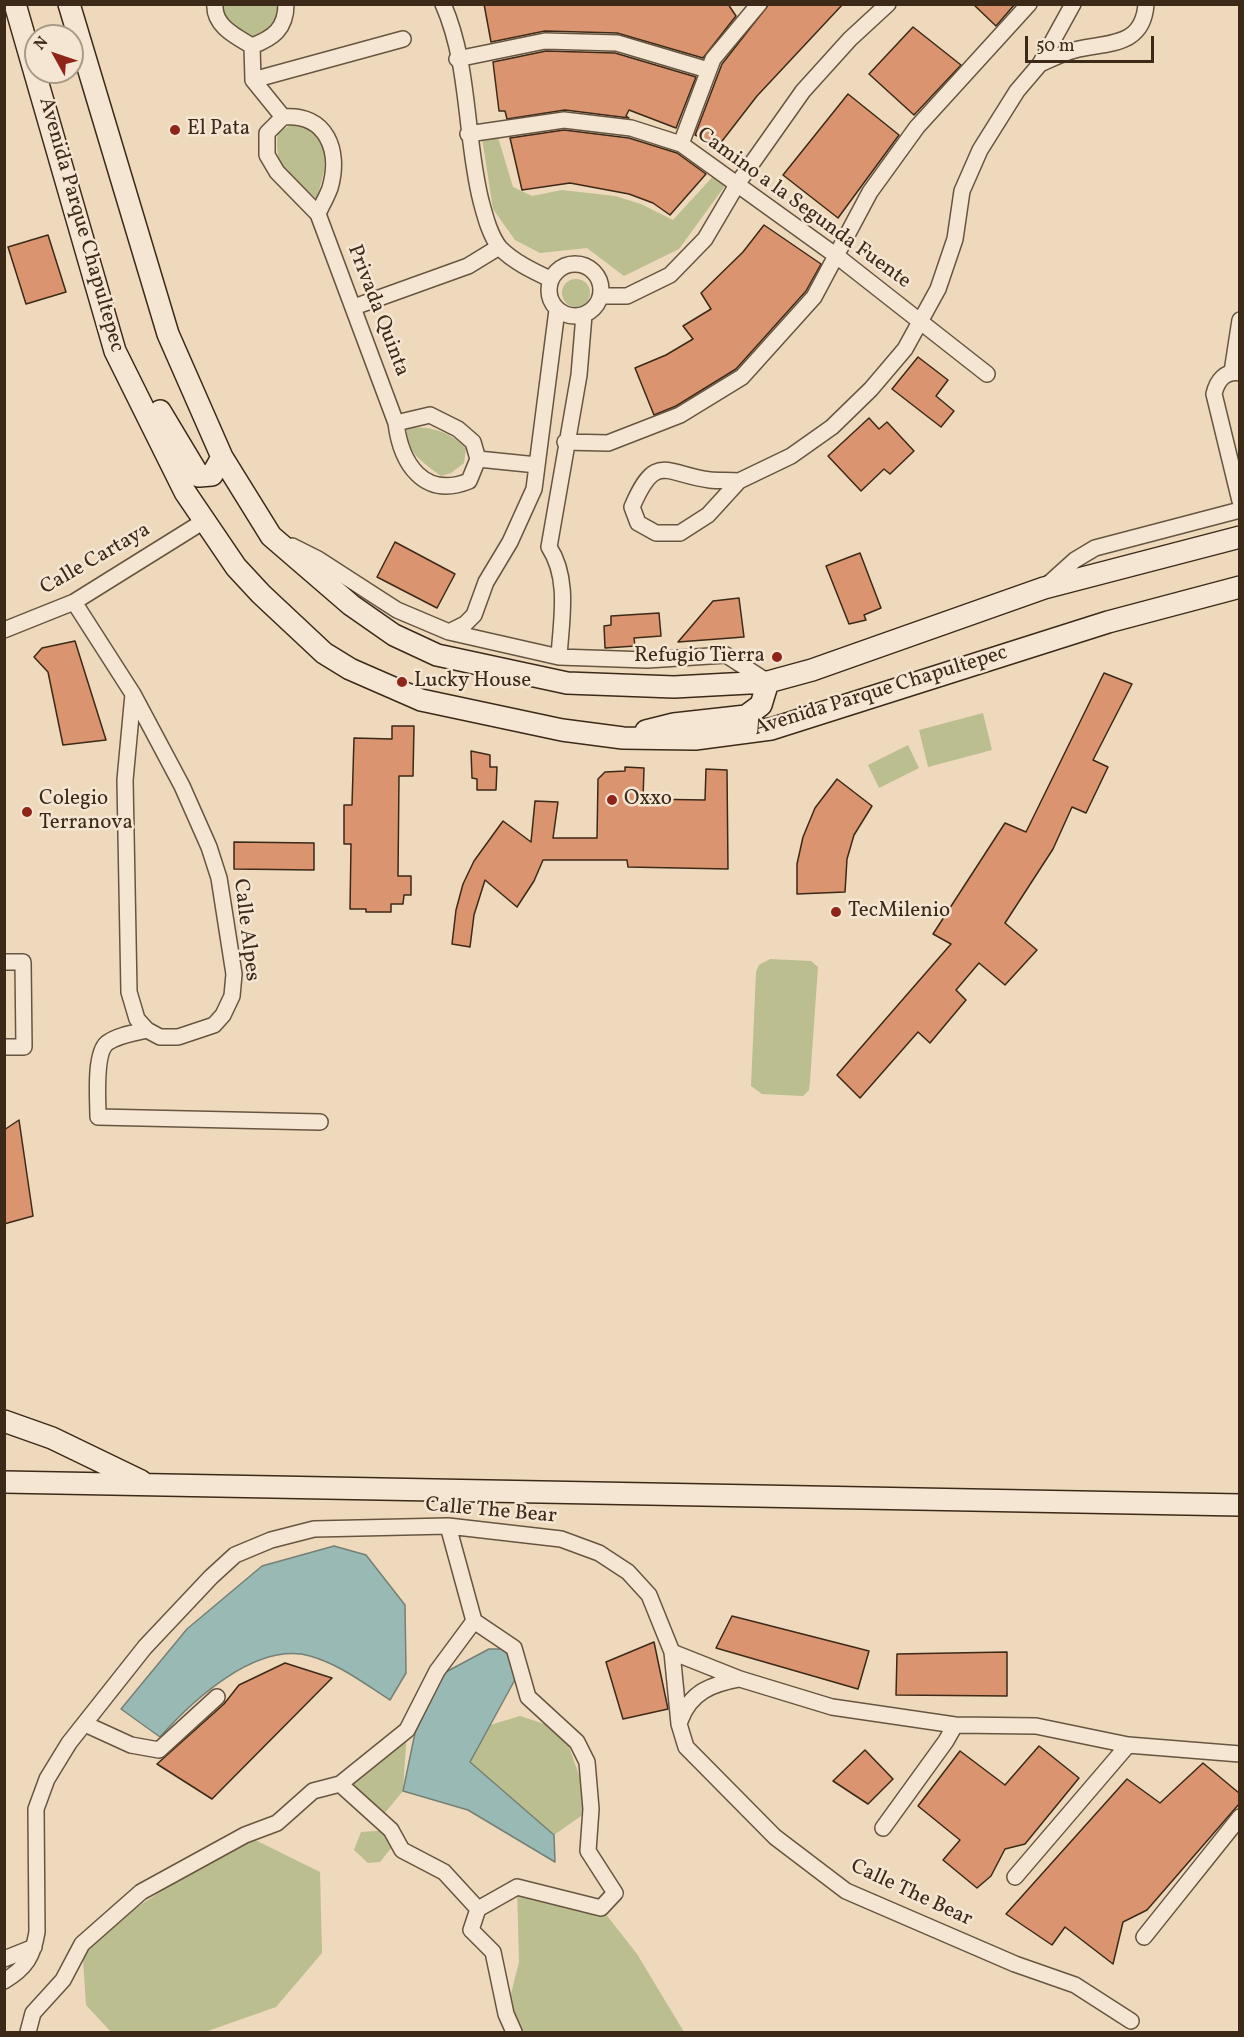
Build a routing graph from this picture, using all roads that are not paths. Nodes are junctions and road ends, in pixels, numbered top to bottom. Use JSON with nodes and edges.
{"nodes":[{"id":1,"x":15,"y":4,"type":"edge"},
{"id":2,"x":69,"y":4,"type":"edge"},
{"id":3,"x":215,"y":4,"type":"edge"},
{"id":4,"x":286,"y":4,"type":"edge"},
{"id":5,"x":443,"y":4,"type":"edge"},
{"id":6,"x":759,"y":4,"type":"edge"},
{"id":7,"x":888,"y":4,"type":"edge"},
{"id":8,"x":1029,"y":4,"type":"edge"},
{"id":9,"x":1146,"y":4,"type":"edge"},
{"id":10,"x":1070,"y":6,"type":"edge"},
{"id":11,"x":403,"y":39,"type":"dead end"},
{"id":12,"x":252,"y":46,"type":"junction"},
{"id":13,"x":457,"y":59,"type":"junction"},
{"id":14,"x":1040,"y":64,"type":"junction"},
{"id":15,"x":708,"y":70,"type":"junction"},
{"id":16,"x":253,"y":80,"type":"junction"},
{"id":17,"x":283,"y":117,"type":"junction"},
{"id":18,"x":468,"y":134,"type":"junction"},
{"id":19,"x":681,"y":144,"type":"junction"},
{"id":20,"x":738,"y":183,"type":"junction"},
{"id":21,"x":318,"y":214,"type":"junction"},
{"id":22,"x":499,"y":247,"type":"junction"},
{"id":23,"x":838,"y":257,"type":"junction"},
{"id":24,"x":550,"y":279,"type":"junction"},
{"id":25,"x":601,"y":296,"type":"junction"},
{"id":26,"x":354,"y":307,"type":"junction"},
{"id":27,"x":557,"y":310,"type":"junction"},
{"id":28,"x":584,"y":315,"type":"junction"},
{"id":29,"x":1239,"y":320,"type":"edge"},
{"id":30,"x":920,"y":322,"type":"junction"},
{"id":31,"x":115,"y":351,"type":"junction"},
{"id":32,"x":551,"y":368,"type":"junction"},
{"id":33,"x":1236,"y":372,"type":"edge"},
{"id":34,"x":579,"y":375,"type":"junction"},
{"id":35,"x":987,"y":375,"type":"dead end"},
{"id":36,"x":396,"y":423,"type":"junction"},
{"id":37,"x":565,"y":442,"type":"junction"},
{"id":38,"x":222,"y":457,"type":"junction"},
{"id":39,"x":478,"y":459,"type":"junction"},
{"id":40,"x":537,"y":465,"type":"junction"},
{"id":41,"x":739,"y":481,"type":"junction"},
{"id":42,"x":534,"y":489,"type":"junction"},
{"id":43,"x":557,"y":492,"type":"junction"},
{"id":44,"x":1239,"y":501,"type":"edge"},
{"id":45,"x":1239,"y":510,"type":"edge"},
{"id":46,"x":204,"y":521,"type":"junction"},
{"id":47,"x":271,"y":536,"type":"junction"},
{"id":48,"x":1239,"y":537,"type":"edge"},
{"id":49,"x":1239,"y":587,"type":"edge"},
{"id":50,"x":1044,"y":588,"type":"junction"},
{"id":51,"x":74,"y":602,"type":"junction"},
{"id":52,"x":4,"y":630,"type":"edge"},
{"id":53,"x":449,"y":632,"type":"junction"},
{"id":54,"x":559,"y":657,"type":"junction"},
{"id":55,"x":768,"y":682,"type":"junction"},
{"id":56,"x":133,"y":693,"type":"junction"},
{"id":57,"x":622,"y":738,"type":"junction"},
{"id":58,"x":4,"y":962,"type":"edge"},
{"id":59,"x":147,"y":1030,"type":"junction"},
{"id":60,"x":4,"y":1047,"type":"edge"},
{"id":61,"x":320,"y":1122,"type":"dead end"},
{"id":62,"x":4,"y":1421,"type":"edge"},
{"id":63,"x":6,"y":1482,"type":"edge"},
{"id":64,"x":149,"y":1485,"type":"junction"},
{"id":65,"x":1239,"y":1505,"type":"edge"},
{"id":66,"x":448,"y":1526,"type":"junction"},
{"id":67,"x":474,"y":1621,"type":"junction"},
{"id":68,"x":672,"y":1652,"type":"junction"},
{"id":69,"x":740,"y":1679,"type":"junction"},
{"id":70,"x":217,"y":1697,"type":"dead end"},
{"id":71,"x":86,"y":1724,"type":"junction"},
{"id":72,"x":679,"y":1724,"type":"junction"},
{"id":73,"x":955,"y":1725,"type":"junction"},
{"id":74,"x":1128,"y":1745,"type":"junction"},
{"id":75,"x":1239,"y":1754,"type":"edge"},
{"id":76,"x":340,"y":1784,"type":"junction"},
{"id":77,"x":1239,"y":1817,"type":"edge"},
{"id":78,"x":882,"y":1828,"type":"dead end"},
{"id":79,"x":1015,"y":1877,"type":"dead end"},
{"id":80,"x":478,"y":1909,"type":"junction"},
{"id":81,"x":1144,"y":1937,"type":"dead end"},
{"id":82,"x":34,"y":1947,"type":"junction"},
{"id":83,"x":4,"y":1959,"type":"edge"},
{"id":84,"x":4,"y":1981,"type":"edge"},
{"id":85,"x":1131,"y":2021,"type":"dead end"},
{"id":86,"x":28,"y":2032,"type":"edge"},
{"id":87,"x":514,"y":2032,"type":"edge"}],
"edges":[{"from":1,"to":31,"type":"main road","name":"Avenida Parque Chapultepec"},
{"from":2,"to":38,"type":"main road","name":"Avenida Parque Chapultepec"},
{"from":3,"to":12,"type":"street"},
{"from":4,"to":12,"type":"street"},
{"from":5,"to":13,"type":"street"},
{"from":6,"to":15,"type":"street"},
{"from":7,"to":20,"type":"street"},
{"from":8,"to":23,"type":"street"},
{"from":9,"to":14,"type":"street"},
{"from":10,"to":14,"type":"street"},
{"from":11,"to":16,"type":"street"},
{"from":12,"to":16,"type":"street"},
{"from":13,"to":15,"type":"street"},
{"from":13,"to":18,"type":"street"},
{"from":14,"to":30,"type":"street"},
{"from":15,"to":19,"type":"street"},
{"from":16,"to":17,"type":"street"},
{"from":17,"to":21,"type":"street","name":"Privada Quinta"},
{"from":17,"to":21,"type":"street"},
{"from":18,"to":19,"type":"street","name":"Camino a la Segunda Fuente"},
{"from":18,"to":22,"type":"street"},
{"from":19,"to":20,"type":"street","name":"Camino a la Segunda Fuente"},
{"from":20,"to":23,"type":"street","name":"Camino a la Segunda Fuente"},
{"from":20,"to":25,"type":"street"},
{"from":21,"to":26,"type":"street","name":"Privada Quinta"},
{"from":22,"to":24,"type":"street"},
{"from":22,"to":26,"type":"street"},
{"from":23,"to":30,"type":"street","name":"Camino a la Segunda Fuente"},
{"from":23,"to":37,"type":"street"},
{"from":24,"to":25,"type":"street"},
{"from":24,"to":27,"type":"street"},
{"from":25,"to":28,"type":"street"},
{"from":26,"to":36,"type":"street","name":"Privada Quinta"},
{"from":27,"to":28,"type":"street"},
{"from":27,"to":32,"type":"street"},
{"from":28,"to":34,"type":"street"},
{"from":29,"to":33,"type":"street"},
{"from":30,"to":35,"type":"street","name":"Camino a la Segunda Fuente"},
{"from":30,"to":41,"type":"street"},
{"from":31,"to":38,"type":"main road"},
{"from":31,"to":46,"type":"main road","name":"Avenida Parque Chapultepec"},
{"from":32,"to":34,"type":"street"},
{"from":32,"to":40,"type":"street"},
{"from":33,"to":44,"type":"street"},
{"from":34,"to":37,"type":"street"},
{"from":36,"to":39,"type":"street"},
{"from":36,"to":39,"type":"street","name":"Privada Quinta"},
{"from":37,"to":43,"type":"street"},
{"from":38,"to":47,"type":"main road","name":"Avenida Parque Chapultepec"},
{"from":39,"to":40,"type":"street"},
{"from":40,"to":42,"type":"street"},
{"from":41,"to":41,"type":"street"},
{"from":42,"to":43,"type":"street"},
{"from":42,"to":53,"type":"street"},
{"from":43,"to":54,"type":"street"},
{"from":45,"to":50,"type":"street"},
{"from":46,"to":51,"type":"street","name":"Calle Cartaya"},
{"from":46,"to":57,"type":"main road","name":"Avenida Parque Chapultepec"},
{"from":47,"to":53,"type":"street"},
{"from":47,"to":55,"type":"main road","name":"Avenida Parque Chapultepec"},
{"from":48,"to":50,"type":"main road","name":"Avenida Parque Chapultepec"},
{"from":49,"to":57,"type":"main road","name":"Avenida Parque Chapultepec"},
{"from":50,"to":55,"type":"main road","name":"Avenida Parque Chapultepec"},
{"from":51,"to":52,"type":"street","name":"Calle Cartaya"},
{"from":51,"to":56,"type":"street","name":"Calle Alpes"},
{"from":53,"to":54,"type":"street"},
{"from":54,"to":55,"type":"street"},
{"from":55,"to":57,"type":"main road"},
{"from":56,"to":59,"type":"street"},
{"from":56,"to":59,"type":"street","name":"Calle Alpes"},
{"from":58,"to":60,"type":"street"},
{"from":59,"to":61,"type":"street"},
{"from":62,"to":64,"type":"main road"},
{"from":63,"to":64,"type":"main road"},
{"from":64,"to":65,"type":"main road"},
{"from":66,"to":67,"type":"street"},
{"from":66,"to":68,"type":"street","name":"Calle The Bear"},
{"from":66,"to":71,"type":"street","name":"Calle The Bear"},
{"from":67,"to":76,"type":"street"},
{"from":67,"to":80,"type":"street"},
{"from":68,"to":69,"type":"street"},
{"from":68,"to":72,"type":"street","name":"Calle The Bear"},
{"from":69,"to":72,"type":"street"},
{"from":69,"to":73,"type":"street"},
{"from":70,"to":71,"type":"street"},
{"from":71,"to":82,"type":"street","name":"Calle The Bear"},
{"from":72,"to":85,"type":"street","name":"Calle The Bear"},
{"from":73,"to":74,"type":"street"},
{"from":73,"to":78,"type":"street"},
{"from":74,"to":75,"type":"street"},
{"from":74,"to":79,"type":"street"},
{"from":76,"to":80,"type":"street"},
{"from":76,"to":86,"type":"street"},
{"from":77,"to":81,"type":"street"},
{"from":80,"to":87,"type":"street"},
{"from":82,"to":83,"type":"street"},
{"from":82,"to":84,"type":"street","name":"Calle The Bear"}]}
